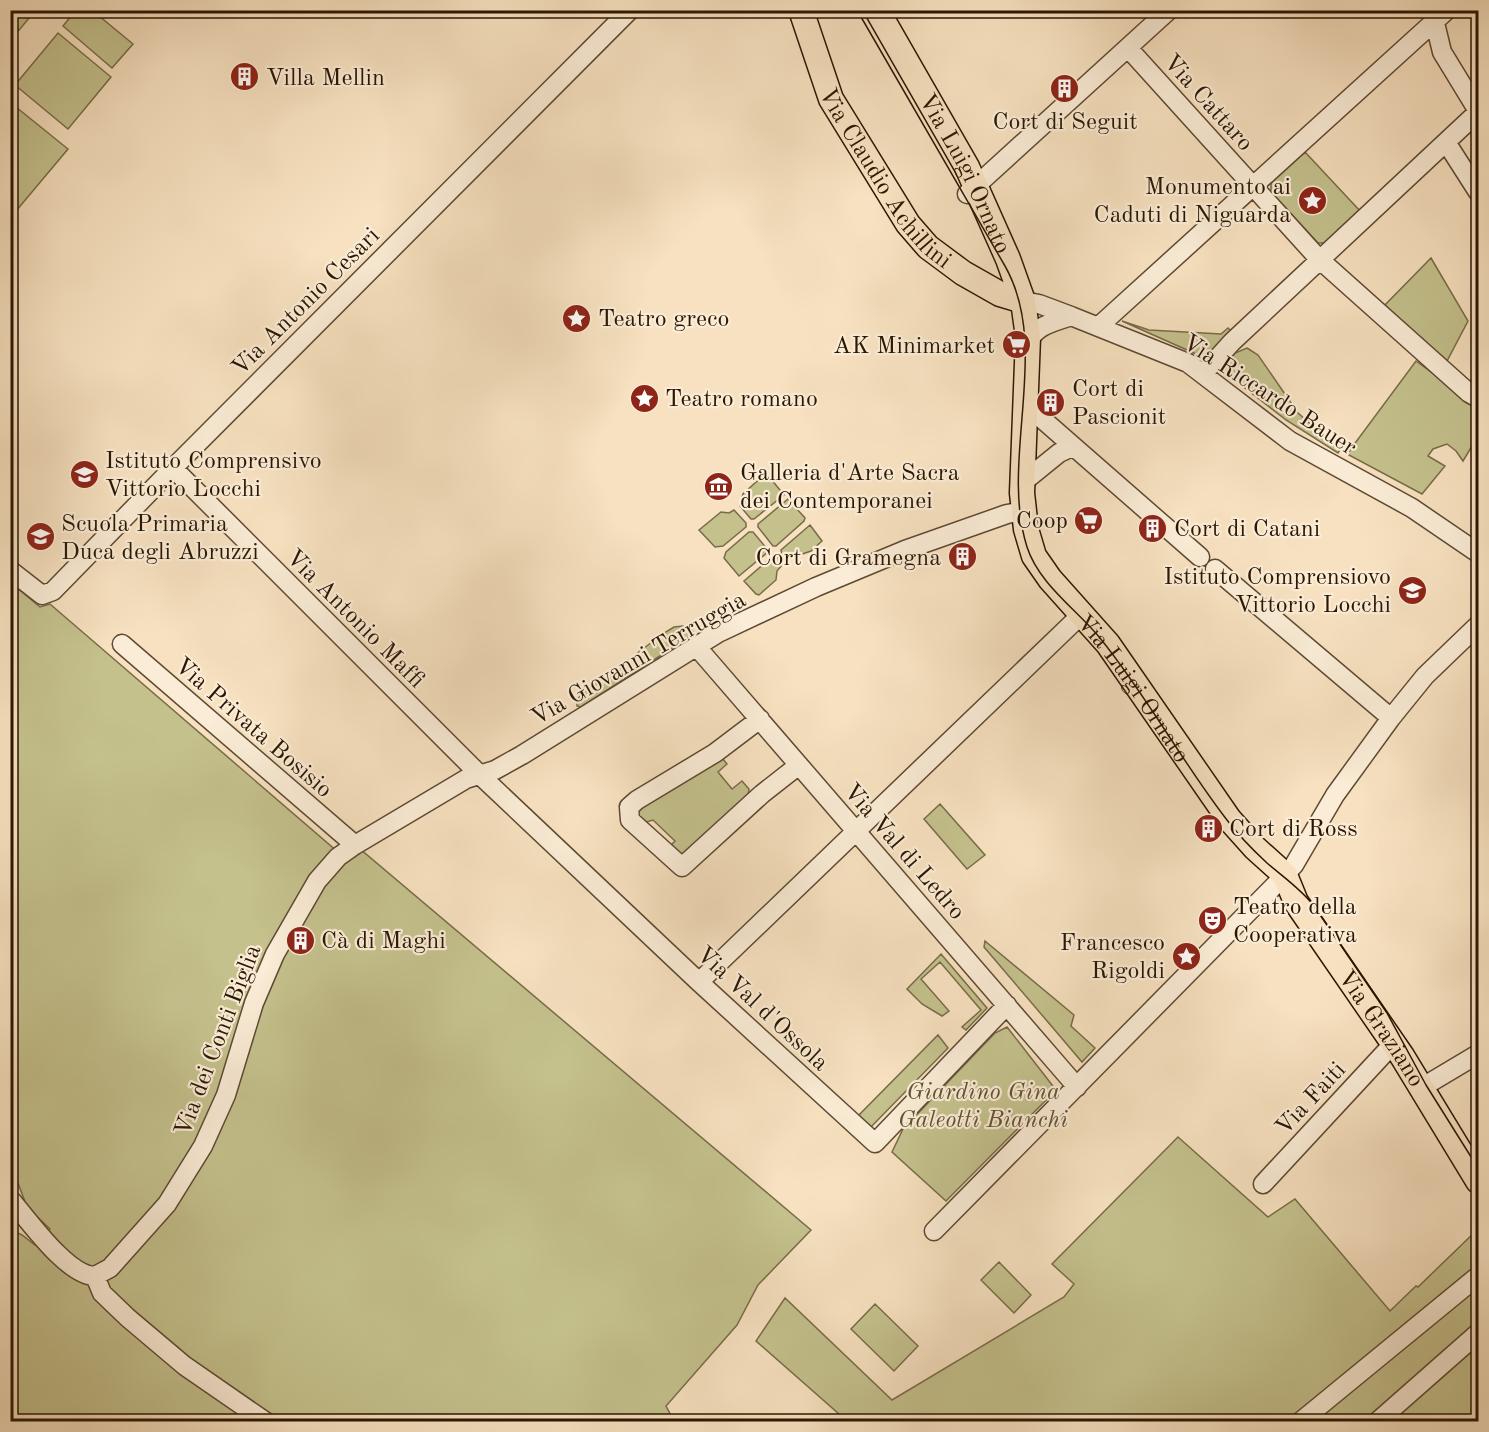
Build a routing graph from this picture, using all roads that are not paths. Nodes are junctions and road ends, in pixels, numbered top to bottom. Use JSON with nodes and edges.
{"nodes":[{"id":1,"x":630,"y":10,"type":"edge"},
{"id":2,"x":801,"y":10,"type":"edge"},
{"id":3,"x":878,"y":10,"type":"edge"},
{"id":4,"x":1169,"y":10,"type":"edge"},
{"id":5,"x":1441,"y":17,"type":"edge"},
{"id":6,"x":1128,"y":48,"type":"junction"},
{"id":7,"x":1479,"y":111,"type":"edge"},
{"id":8,"x":1446,"y":142,"type":"junction"},
{"id":9,"x":1254,"y":187,"type":"junction"},
{"id":10,"x":1478,"y":189,"type":"edge"},
{"id":11,"x":972,"y":190,"type":"junction"},
{"id":12,"x":1319,"y":259,"type":"junction"},
{"id":13,"x":1023,"y":301,"type":"junction"},
{"id":14,"x":1071,"y":316,"type":"junction"},
{"id":15,"x":1098,"y":327,"type":"junction"},
{"id":16,"x":1028,"y":344,"type":"junction"},
{"id":17,"x":1203,"y":374,"type":"junction"},
{"id":18,"x":1479,"y":398,"type":"edge"},
{"id":19,"x":1025,"y":404,"type":"junction"},
{"id":20,"x":1072,"y":447,"type":"junction"},
{"id":21,"x":173,"y":468,"type":"junction"},
{"id":22,"x":1022,"y":483,"type":"junction"},
{"id":23,"x":1024,"y":511,"type":"junction"},
{"id":24,"x":1479,"y":553,"type":"edge"},
{"id":25,"x":1200,"y":557,"type":"dead end"},
{"id":26,"x":1215,"y":569,"type":"dead end"},
{"id":27,"x":10,"y":570,"type":"edge"},
{"id":28,"x":1082,"y":614,"type":"junction"},
{"id":29,"x":1479,"y":625,"type":"edge"},
{"id":30,"x":702,"y":643,"type":"junction"},
{"id":31,"x":122,"y":644,"type":"dead end"},
{"id":32,"x":1391,"y":717,"type":"junction"},
{"id":33,"x":760,"y":720,"type":"junction"},
{"id":34,"x":799,"y":765,"type":"junction"},
{"id":35,"x":481,"y":776,"type":"junction"},
{"id":36,"x":855,"y":830,"type":"junction"},
{"id":37,"x":355,"y":845,"type":"junction"},
{"id":38,"x":1285,"y":875,"type":"junction"},
{"id":39,"x":699,"y":982,"type":"junction"},
{"id":40,"x":1006,"y":1005,"type":"junction"},
{"id":41,"x":1392,"y":1045,"type":"junction"},
{"id":42,"x":1479,"y":1054,"type":"edge"},
{"id":43,"x":1077,"y":1087,"type":"junction"},
{"id":44,"x":1421,"y":1088,"type":"junction"},
{"id":45,"x":1479,"y":1181,"type":"edge"},
{"id":46,"x":1263,"y":1184,"type":"dead end"},
{"id":47,"x":11,"y":1202,"type":"edge"},
{"id":48,"x":10,"y":1222,"type":"edge"},
{"id":49,"x":35,"y":1231,"type":"junction"},
{"id":50,"x":934,"y":1231,"type":"dead end"},
{"id":51,"x":1479,"y":1275,"type":"edge"},
{"id":52,"x":95,"y":1276,"type":"junction"},
{"id":53,"x":1476,"y":1336,"type":"edge"},
{"id":54,"x":266,"y":1422,"type":"edge"},
{"id":55,"x":1300,"y":1422,"type":"edge"},
{"id":56,"x":1377,"y":1422,"type":"edge"}],
"edges":[{"from":1,"to":21,"type":"street","name":"Via Antonio Cesari"},
{"from":2,"to":13,"type":"main road","name":"Via Claudio Achillini"},
{"from":3,"to":11,"type":"main road","name":"Via Luigi Ornato"},
{"from":4,"to":6,"type":"street"},
{"from":5,"to":7,"type":"street"},
{"from":5,"to":9,"type":"street"},
{"from":6,"to":9,"type":"street","name":"Via Cattaro"},
{"from":6,"to":11,"type":"street"},
{"from":7,"to":8,"type":"street"},
{"from":8,"to":10,"type":"street"},
{"from":8,"to":12,"type":"street"},
{"from":9,"to":12,"type":"street","name":"Via Cattaro"},
{"from":9,"to":15,"type":"street"},
{"from":11,"to":13,"type":"main road","name":"Via Luigi Ornato"},
{"from":12,"to":17,"type":"street"},
{"from":12,"to":18,"type":"street","name":"Via Cattaro"},
{"from":13,"to":14,"type":"street","name":"Via Riccardo Bauer"},
{"from":13,"to":16,"type":"main road","name":"Via Luigi Ornato"},
{"from":14,"to":15,"type":"street","name":"Via Riccardo Bauer"},
{"from":14,"to":16,"type":"street"},
{"from":15,"to":17,"type":"street","name":"Via Riccardo Bauer"},
{"from":16,"to":19,"type":"main road","name":"Via Luigi Ornato"},
{"from":17,"to":24,"type":"street","name":"Via Riccardo Bauer"},
{"from":19,"to":20,"type":"street"},
{"from":19,"to":22,"type":"main road","name":"Via Luigi Ornato"},
{"from":20,"to":22,"type":"street"},
{"from":20,"to":25,"type":"street"},
{"from":21,"to":27,"type":"street","name":"Via Antonio Cesari"},
{"from":21,"to":35,"type":"street","name":"Via Antonio Maffi"},
{"from":22,"to":23,"type":"main road","name":"Via Luigi Ornato"},
{"from":23,"to":28,"type":"main road","name":"Via Luigi Ornato"},
{"from":23,"to":30,"type":"street","name":"Via Giovanni Terruggia"},
{"from":26,"to":32,"type":"street"},
{"from":28,"to":36,"type":"street"},
{"from":28,"to":38,"type":"main road","name":"Via Luigi Ornato"},
{"from":29,"to":32,"type":"street"},
{"from":30,"to":33,"type":"street","name":"Via Val di Ledro"},
{"from":30,"to":35,"type":"street","name":"Via Giovanni Terruggia"},
{"from":31,"to":37,"type":"street","name":"Via Privata Bosisio"},
{"from":32,"to":38,"type":"street"},
{"from":33,"to":34,"type":"street","name":"Via Val di Ledro"},
{"from":33,"to":34,"type":"street"},
{"from":34,"to":36,"type":"street","name":"Via Val di Ledro"},
{"from":35,"to":37,"type":"street","name":"Via dei Conti Biglia"},
{"from":35,"to":39,"type":"street","name":"Via Val d'Ossola"},
{"from":36,"to":39,"type":"street"},
{"from":36,"to":40,"type":"street","name":"Via Val di Ledro"},
{"from":37,"to":52,"type":"street","name":"Via dei Conti Biglia"},
{"from":38,"to":41,"type":"main road","name":"Via Graziano"},
{"from":38,"to":43,"type":"street"},
{"from":39,"to":40,"type":"street","name":"Via Val d'Ossola"},
{"from":40,"to":43,"type":"street","name":"Via Val di Ledro"},
{"from":41,"to":44,"type":"main road","name":"Via Graziano"},
{"from":41,"to":46,"type":"street","name":"Via Faiti"},
{"from":42,"to":44,"type":"street"},
{"from":43,"to":50,"type":"street"},
{"from":44,"to":45,"type":"main road","name":"Via Graziano"},
{"from":47,"to":49,"type":"street"},
{"from":48,"to":49,"type":"street"},
{"from":49,"to":52,"type":"street"},
{"from":51,"to":55,"type":"street"},
{"from":52,"to":54,"type":"street"},
{"from":53,"to":56,"type":"street"}]}
